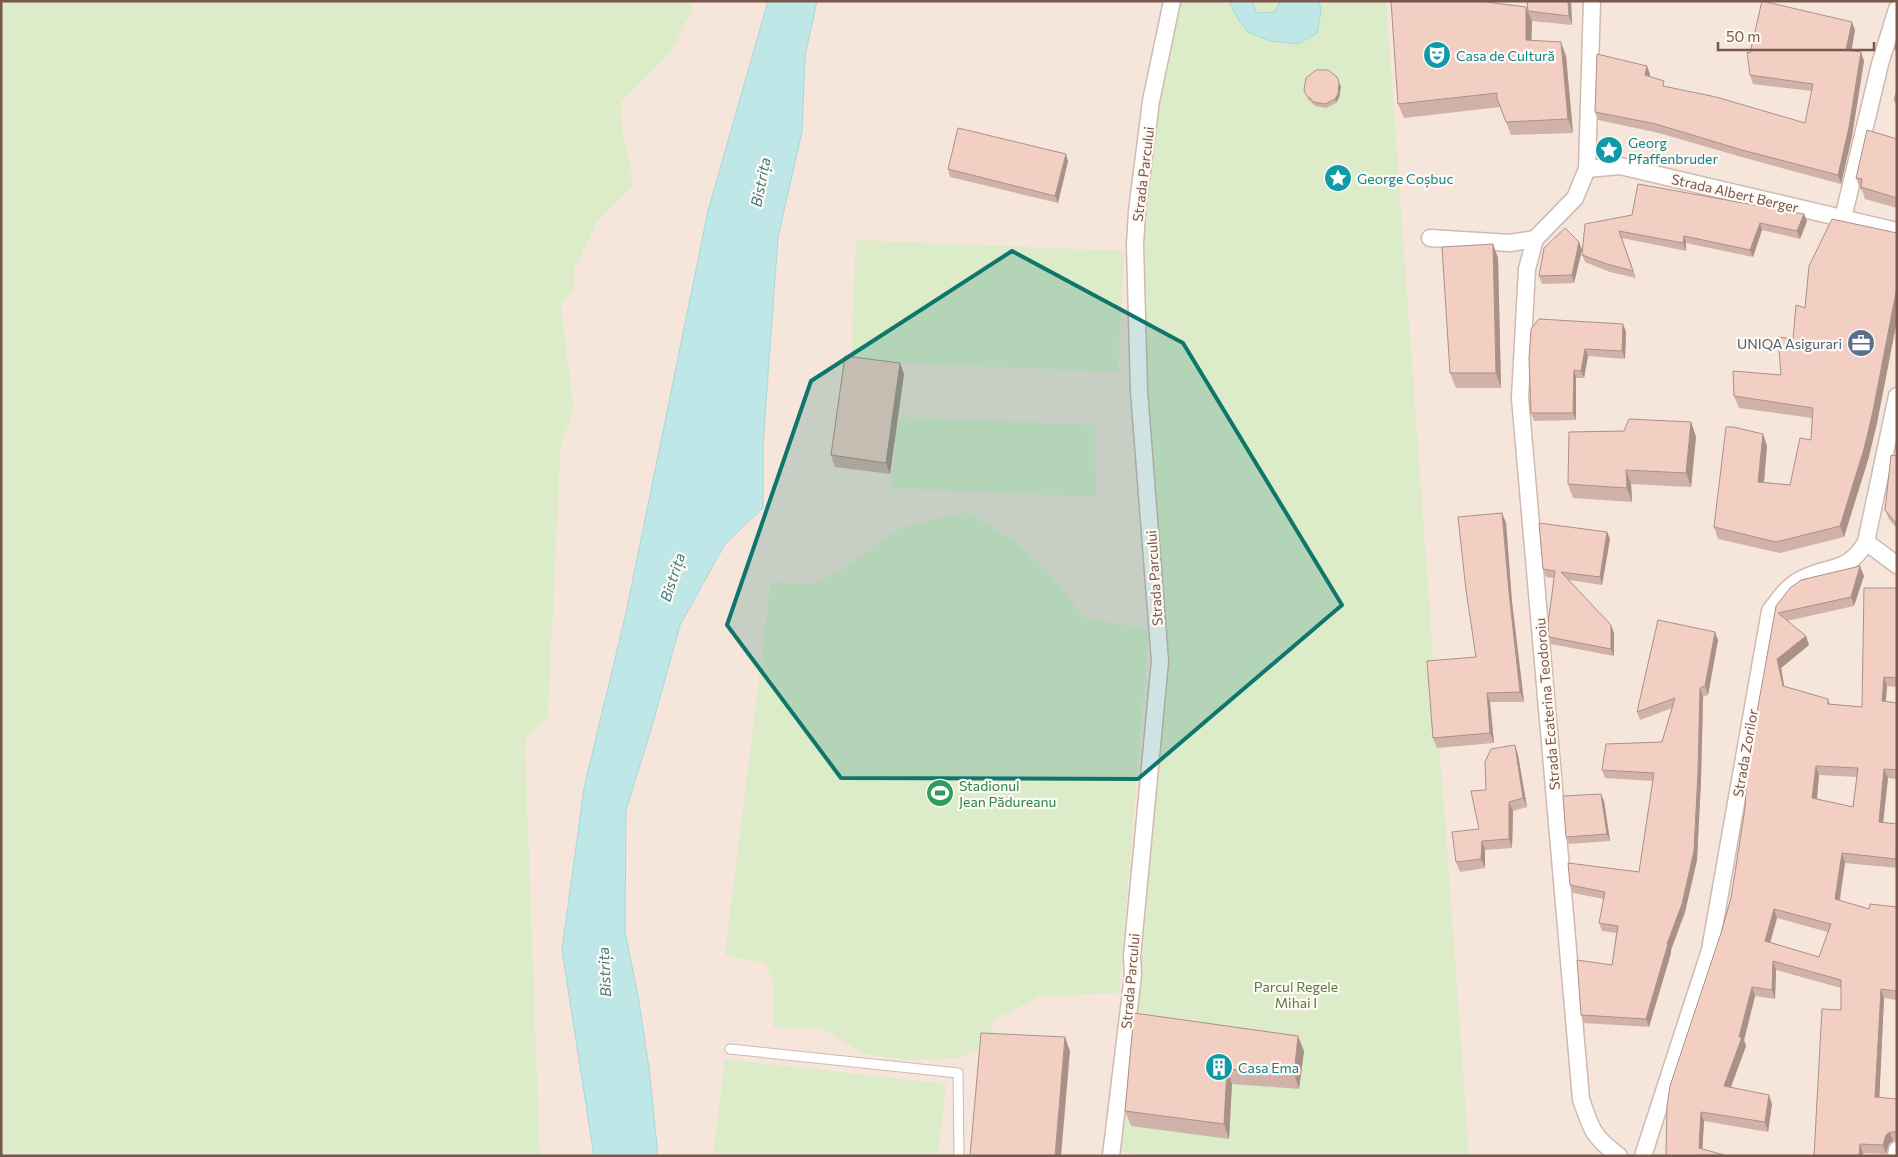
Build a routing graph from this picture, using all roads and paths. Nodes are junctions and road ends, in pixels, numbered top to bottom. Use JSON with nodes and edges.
{"nodes":[{"id":1,"x":1172,"y":1,"type":"edge"},
{"id":2,"x":1592,"y":1,"type":"edge"},
{"id":3,"x":1897,"y":9,"type":"edge"},
{"id":4,"x":1587,"y":169,"type":"junction"},
{"id":5,"x":1843,"y":218,"type":"junction"},
{"id":6,"x":1897,"y":231,"type":"edge"},
{"id":7,"x":1430,"y":238,"type":"dead end"},
{"id":8,"x":1535,"y":239,"type":"junction"},
{"id":9,"x":1897,"y":396,"type":"edge"},
{"id":10,"x":1866,"y":542,"type":"junction"},
{"id":11,"x":1897,"y":565,"type":"edge"},
{"id":12,"x":730,"y":1049,"type":"dead end"},
{"id":13,"x":1897,"y":1150,"type":"edge"},
{"id":14,"x":1618,"y":1155,"type":"edge"},
{"id":15,"x":959,"y":1156,"type":"edge"},
{"id":16,"x":1110,"y":1156,"type":"edge"},
{"id":17,"x":1643,"y":1156,"type":"edge"},
{"id":18,"x":1896,"y":1156,"type":"edge"}],
"edges":[{"from":1,"to":16,"type":"street","name":"Strada Parcului"},
{"from":2,"to":4,"type":"street"},
{"from":3,"to":5,"type":"street"},
{"from":4,"to":5,"type":"street","name":"Strada Albert Berger"},
{"from":4,"to":8,"type":"street"},
{"from":5,"to":6,"type":"street","name":"Strada Albert Berger"},
{"from":7,"to":8,"type":"street"},
{"from":8,"to":14,"type":"street","name":"Strada Ecaterina Teodoroiu"},
{"from":9,"to":10,"type":"street","name":"Strada Zorilor"},
{"from":10,"to":11,"type":"street"},
{"from":10,"to":17,"type":"street","name":"Strada Zorilor"},
{"from":12,"to":15,"type":"lane"},
{"from":13,"to":18,"type":"street"}]}
